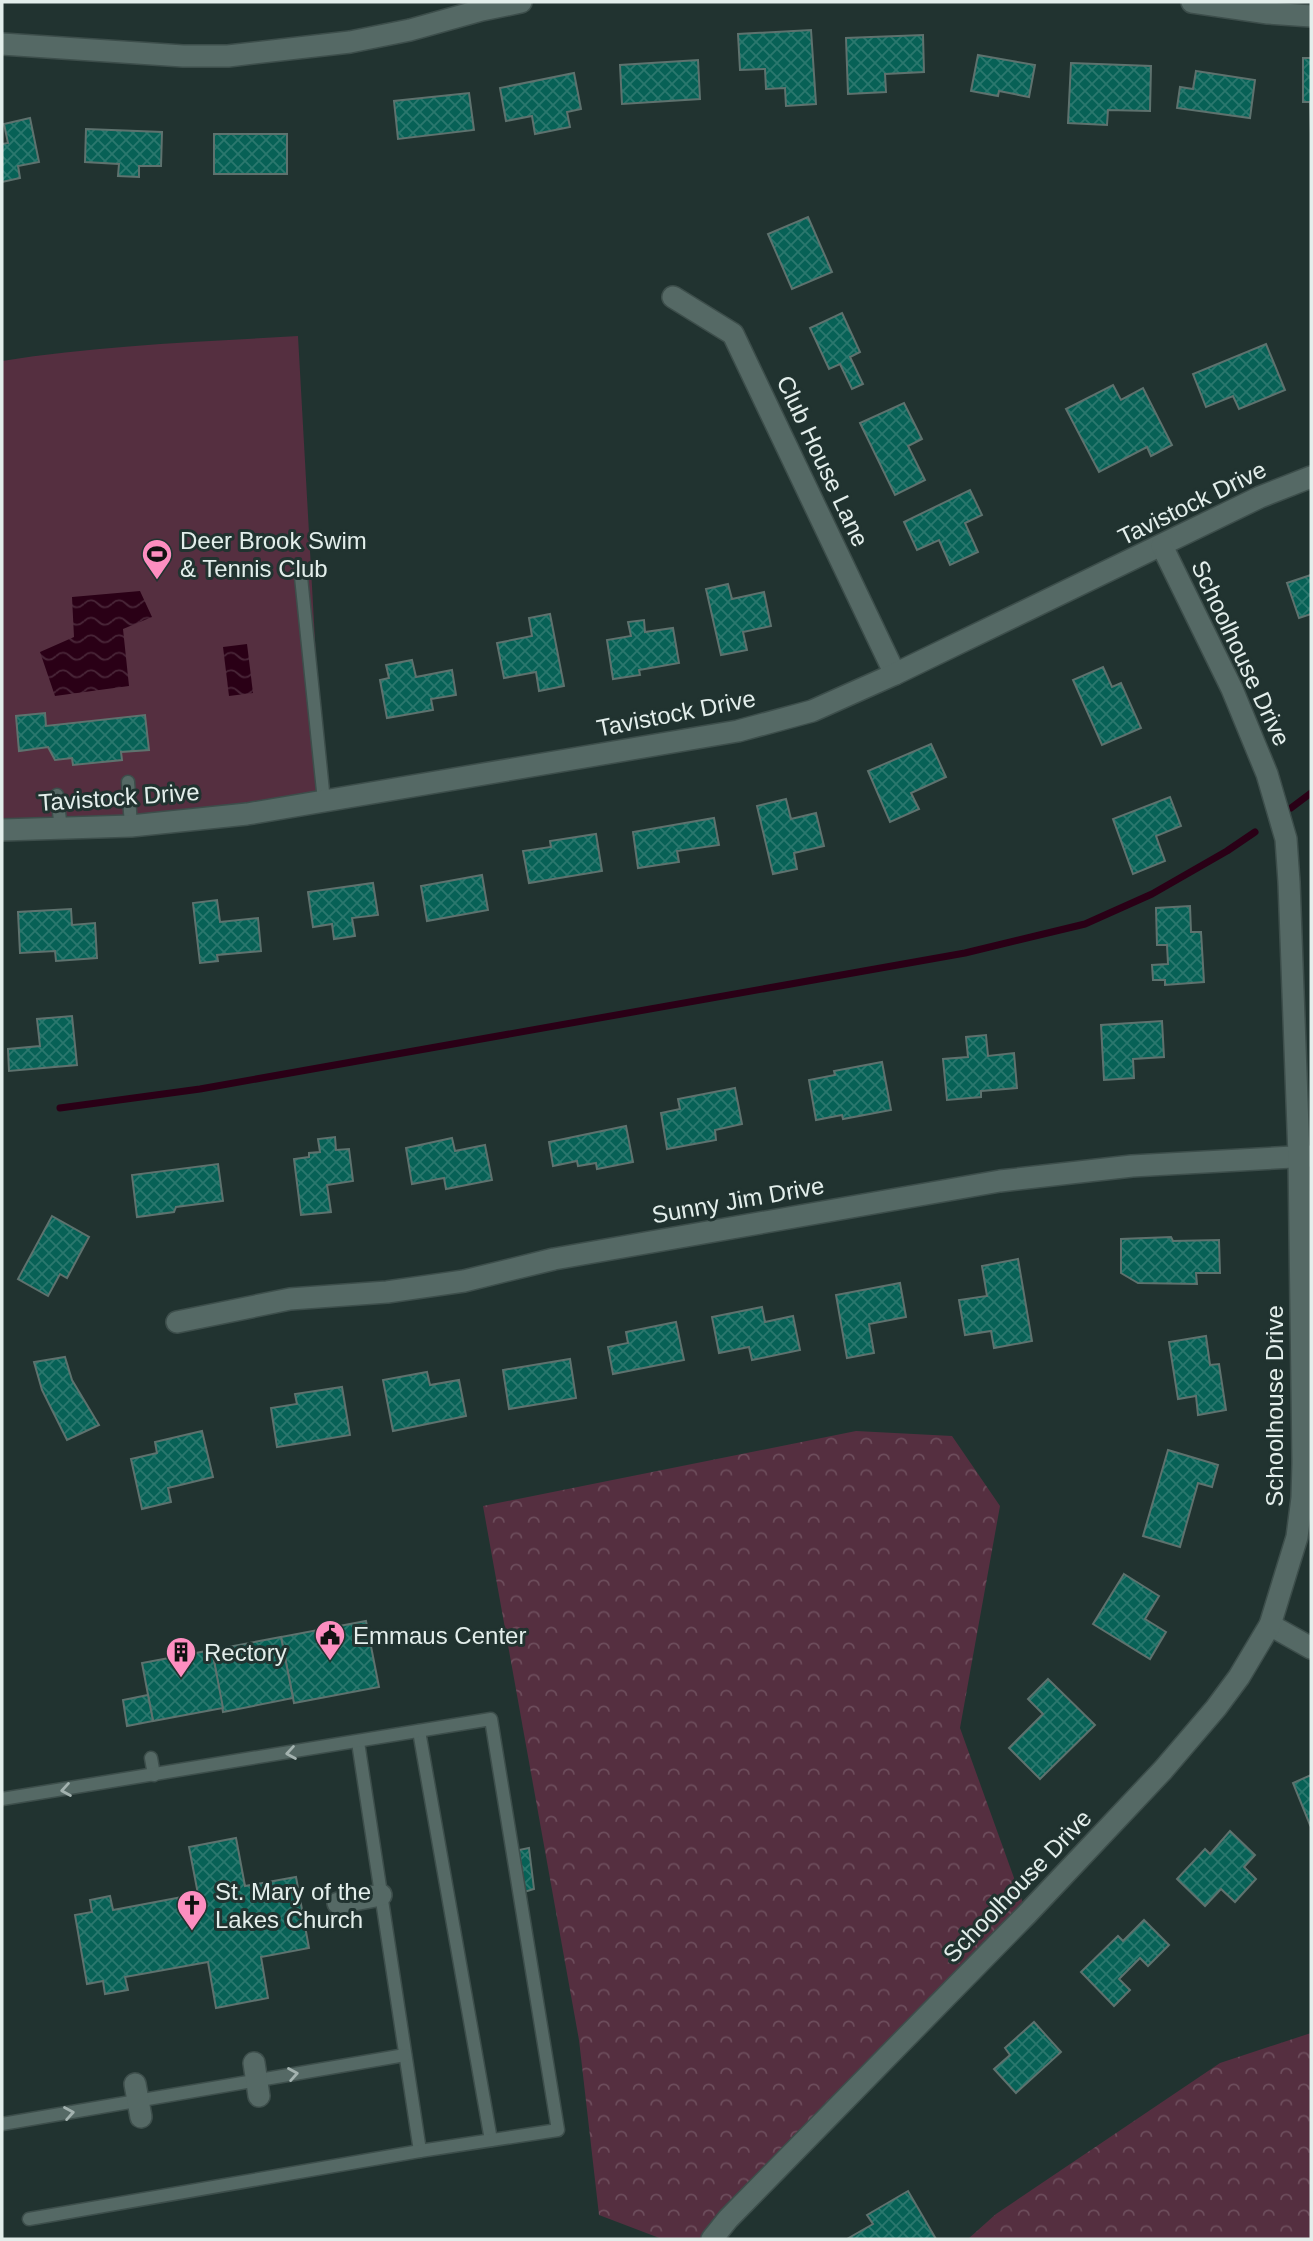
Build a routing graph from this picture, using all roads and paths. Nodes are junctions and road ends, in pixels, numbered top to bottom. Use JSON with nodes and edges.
{"nodes":[{"id":1,"x":521,"y":2,"type":"edge"},
{"id":2,"x":1192,"y":2,"type":"edge"},
{"id":3,"x":1311,"y":16,"type":"edge"},
{"id":4,"x":2,"y":44,"type":"edge"},
{"id":5,"x":673,"y":296,"type":"dead end"},
{"id":6,"x":1311,"y":478,"type":"edge"},
{"id":7,"x":1163,"y":546,"type":"junction"},
{"id":8,"x":301,"y":577,"type":"dead end"},
{"id":9,"x":895,"y":674,"type":"junction"},
{"id":10,"x":128,"y":782,"type":"dead end"},
{"id":11,"x":57,"y":795,"type":"dead end"},
{"id":12,"x":324,"y":801,"type":"junction"},
{"id":13,"x":131,"y":826,"type":"junction"},
{"id":14,"x":61,"y":829,"type":"junction"},
{"id":15,"x":2,"y":830,"type":"edge"},
{"id":16,"x":1305,"y":1156,"type":"edge"},
{"id":17,"x":177,"y":1322,"type":"dead end"},
{"id":18,"x":1270,"y":1625,"type":"junction"},
{"id":19,"x":1311,"y":1648,"type":"edge"},
{"id":20,"x":419,"y":1731,"type":"junction"},
{"id":21,"x":358,"y":1742,"type":"junction"},
{"id":22,"x":151,"y":1758,"type":"dead end"},
{"id":23,"x":153,"y":1775,"type":"junction"},
{"id":24,"x":2,"y":1799,"type":"edge"},
{"id":25,"x":381,"y":1895,"type":"junction"},
{"id":26,"x":338,"y":1903,"type":"dead end"},
{"id":27,"x":405,"y":2055,"type":"junction"},
{"id":28,"x":2,"y":2124,"type":"edge"},
{"id":29,"x":491,"y":2140,"type":"junction"},
{"id":30,"x":420,"y":2151,"type":"junction"},
{"id":31,"x":29,"y":2219,"type":"dead end"},
{"id":32,"x":712,"y":2239,"type":"edge"}],
"edges":[{"from":1,"to":4,"type":"street"},
{"from":2,"to":3,"type":"street"},
{"from":5,"to":9,"type":"street","name":"Club House Lane"},
{"from":6,"to":7,"type":"street","name":"Tavistock Drive"},
{"from":7,"to":9,"type":"street","name":"Tavistock Drive"},
{"from":7,"to":16,"type":"street","name":"Schoolhouse Drive"},
{"from":8,"to":12,"type":"lane"},
{"from":9,"to":12,"type":"street","name":"Tavistock Drive"},
{"from":10,"to":13,"type":"lane"},
{"from":11,"to":14,"type":"lane"},
{"from":12,"to":13,"type":"street","name":"Tavistock Drive"},
{"from":13,"to":14,"type":"street","name":"Tavistock Drive"},
{"from":14,"to":15,"type":"street","name":"Tavistock Drive"},
{"from":16,"to":17,"type":"street","name":"Sunny Jim Drive"},
{"from":16,"to":18,"type":"street","name":"Schoolhouse Drive"},
{"from":18,"to":19,"type":"street"},
{"from":18,"to":32,"type":"street","name":"Schoolhouse Drive"},
{"from":20,"to":21,"type":"lane"},
{"from":20,"to":29,"type":"lane"},
{"from":20,"to":29,"type":"lane"},
{"from":21,"to":23,"type":"lane","one_way":true},
{"from":21,"to":25,"type":"lane"},
{"from":22,"to":23,"type":"lane"},
{"from":23,"to":24,"type":"lane","one_way":true},
{"from":25,"to":26,"type":"street"},
{"from":25,"to":27,"type":"lane"},
{"from":28,"to":27,"type":"lane","one_way":true},
{"from":27,"to":30,"type":"lane"},
{"from":29,"to":30,"type":"lane"},
{"from":30,"to":31,"type":"lane"}]}
